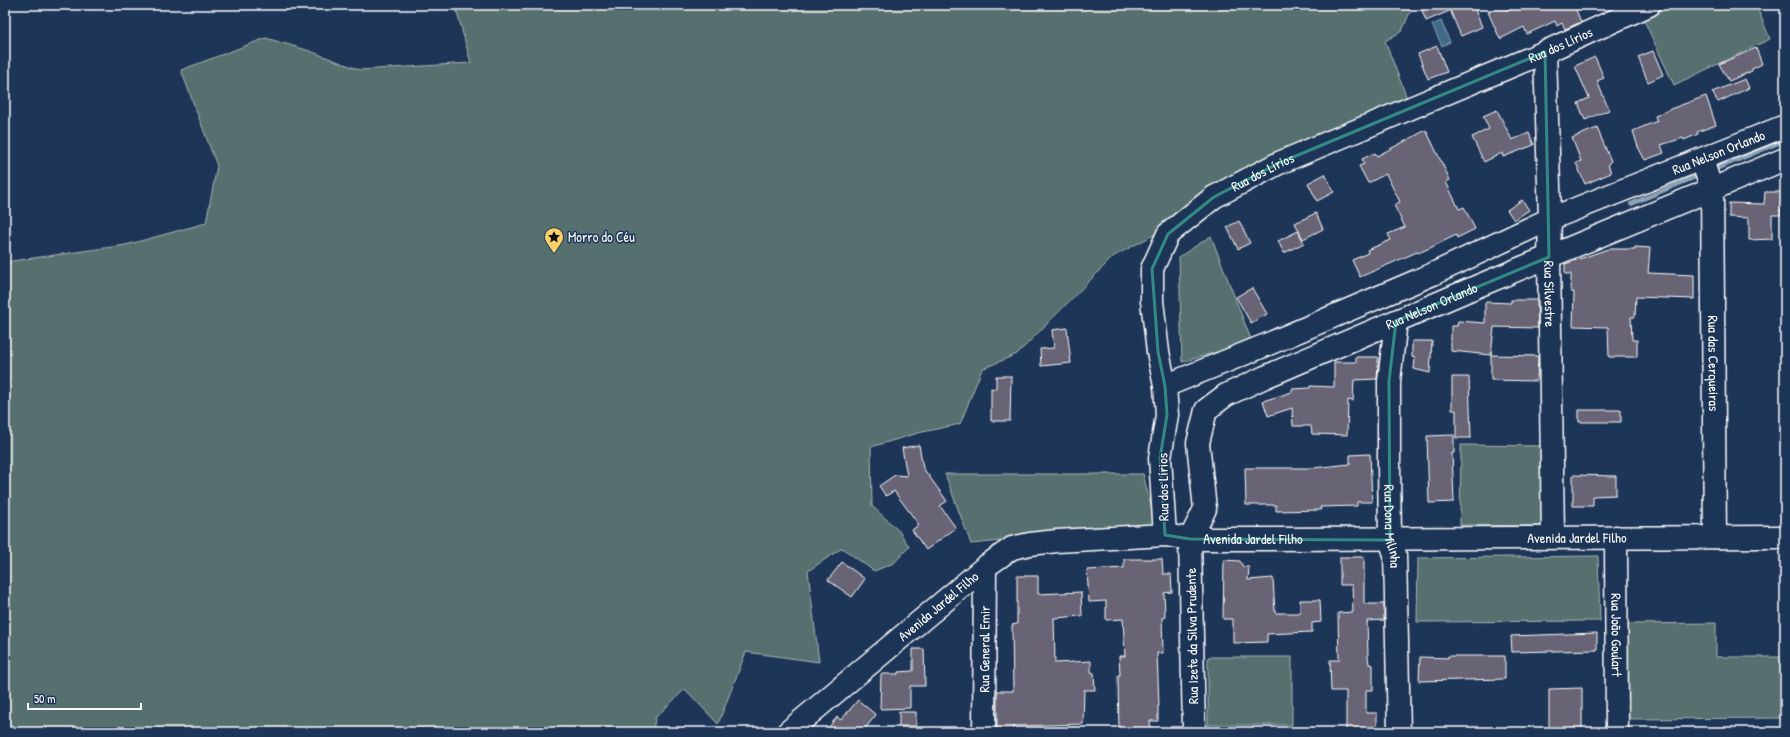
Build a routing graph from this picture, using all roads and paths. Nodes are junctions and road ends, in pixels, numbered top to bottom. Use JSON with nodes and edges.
{"nodes":[{"id":1,"x":1648,"y":5,"type":"edge"},
{"id":2,"x":1545,"y":52,"type":"junction"},
{"id":3,"x":1785,"y":126,"type":"edge"},
{"id":4,"x":1785,"y":159,"type":"edge"},
{"id":5,"x":1702,"y":160,"type":"junction"},
{"id":6,"x":1712,"y":190,"type":"junction"},
{"id":7,"x":1550,"y":219,"type":"junction"},
{"id":8,"x":1549,"y":257,"type":"junction"},
{"id":9,"x":1396,"y":321,"type":"junction"},
{"id":10,"x":1166,"y":386,"type":"junction"},
{"id":11,"x":1164,"y":535,"type":"junction"},
{"id":12,"x":1553,"y":537,"type":"junction"},
{"id":13,"x":1616,"y":537,"type":"junction"},
{"id":14,"x":1715,"y":537,"type":"junction"},
{"id":15,"x":1785,"y":537,"type":"edge"},
{"id":16,"x":1190,"y":539,"type":"junction"},
{"id":17,"x":1390,"y":540,"type":"junction"},
{"id":18,"x":985,"y":567,"type":"junction"},
{"id":19,"x":788,"y":732,"type":"edge"},
{"id":20,"x":984,"y":732,"type":"edge"},
{"id":21,"x":1194,"y":732,"type":"edge"},
{"id":22,"x":1399,"y":732,"type":"edge"},
{"id":23,"x":1618,"y":732,"type":"edge"}],
"edges":[{"from":1,"to":2,"type":"street","name":"Rua dos Lírios"},
{"from":2,"to":7,"type":"street","name":"Rua Silvestre"},
{"from":2,"to":10,"type":"street","name":"Rua dos Lírios"},
{"from":3,"to":5,"type":"street","name":"Rua Nelson Orlando"},
{"from":4,"to":6,"type":"street","name":"Rua Nelson Orlando"},
{"from":5,"to":6,"type":"street","name":"Rua das Cerqueiras"},
{"from":5,"to":7,"type":"street","name":"Rua Nelson Orlando"},
{"from":6,"to":8,"type":"street","name":"Rua Nelson Orlando"},
{"from":6,"to":14,"type":"street","name":"Rua das Cerqueiras"},
{"from":7,"to":8,"type":"street","name":"Rua Silvestre"},
{"from":7,"to":10,"type":"street","name":"Rua Nelson Orlando"},
{"from":8,"to":9,"type":"street","name":"Rua Nelson Orlando"},
{"from":8,"to":12,"type":"street","name":"Rua Silvestre"},
{"from":9,"to":16,"type":"street","name":"Rua Nelson Orlando"},
{"from":9,"to":17,"type":"street","name":"Rua Dona Milinha"},
{"from":10,"to":11,"type":"street","name":"Rua dos Lírios"},
{"from":11,"to":16,"type":"street","name":"Avenida Jardel Filho"},
{"from":11,"to":18,"type":"street","name":"Avenida Jardel Filho"},
{"from":12,"to":13,"type":"street","name":"Avenida Jardel Filho"},
{"from":12,"to":17,"type":"street","name":"Avenida Jardel Filho"},
{"from":13,"to":14,"type":"street","name":"Avenida Jardel Filho"},
{"from":13,"to":23,"type":"street","name":"Rua João Goulart"},
{"from":14,"to":15,"type":"street","name":"Avenida Jardel Filho"},
{"from":16,"to":17,"type":"street","name":"Avenida Jardel Filho"},
{"from":16,"to":21,"type":"street","name":"Rua Izete da Silva Prudente"},
{"from":17,"to":22,"type":"street","name":"Rua Dona Milinha"},
{"from":18,"to":19,"type":"street","name":"Avenida Jardel Filho"},
{"from":18,"to":20,"type":"street","name":"Rua General Emir"}]}
